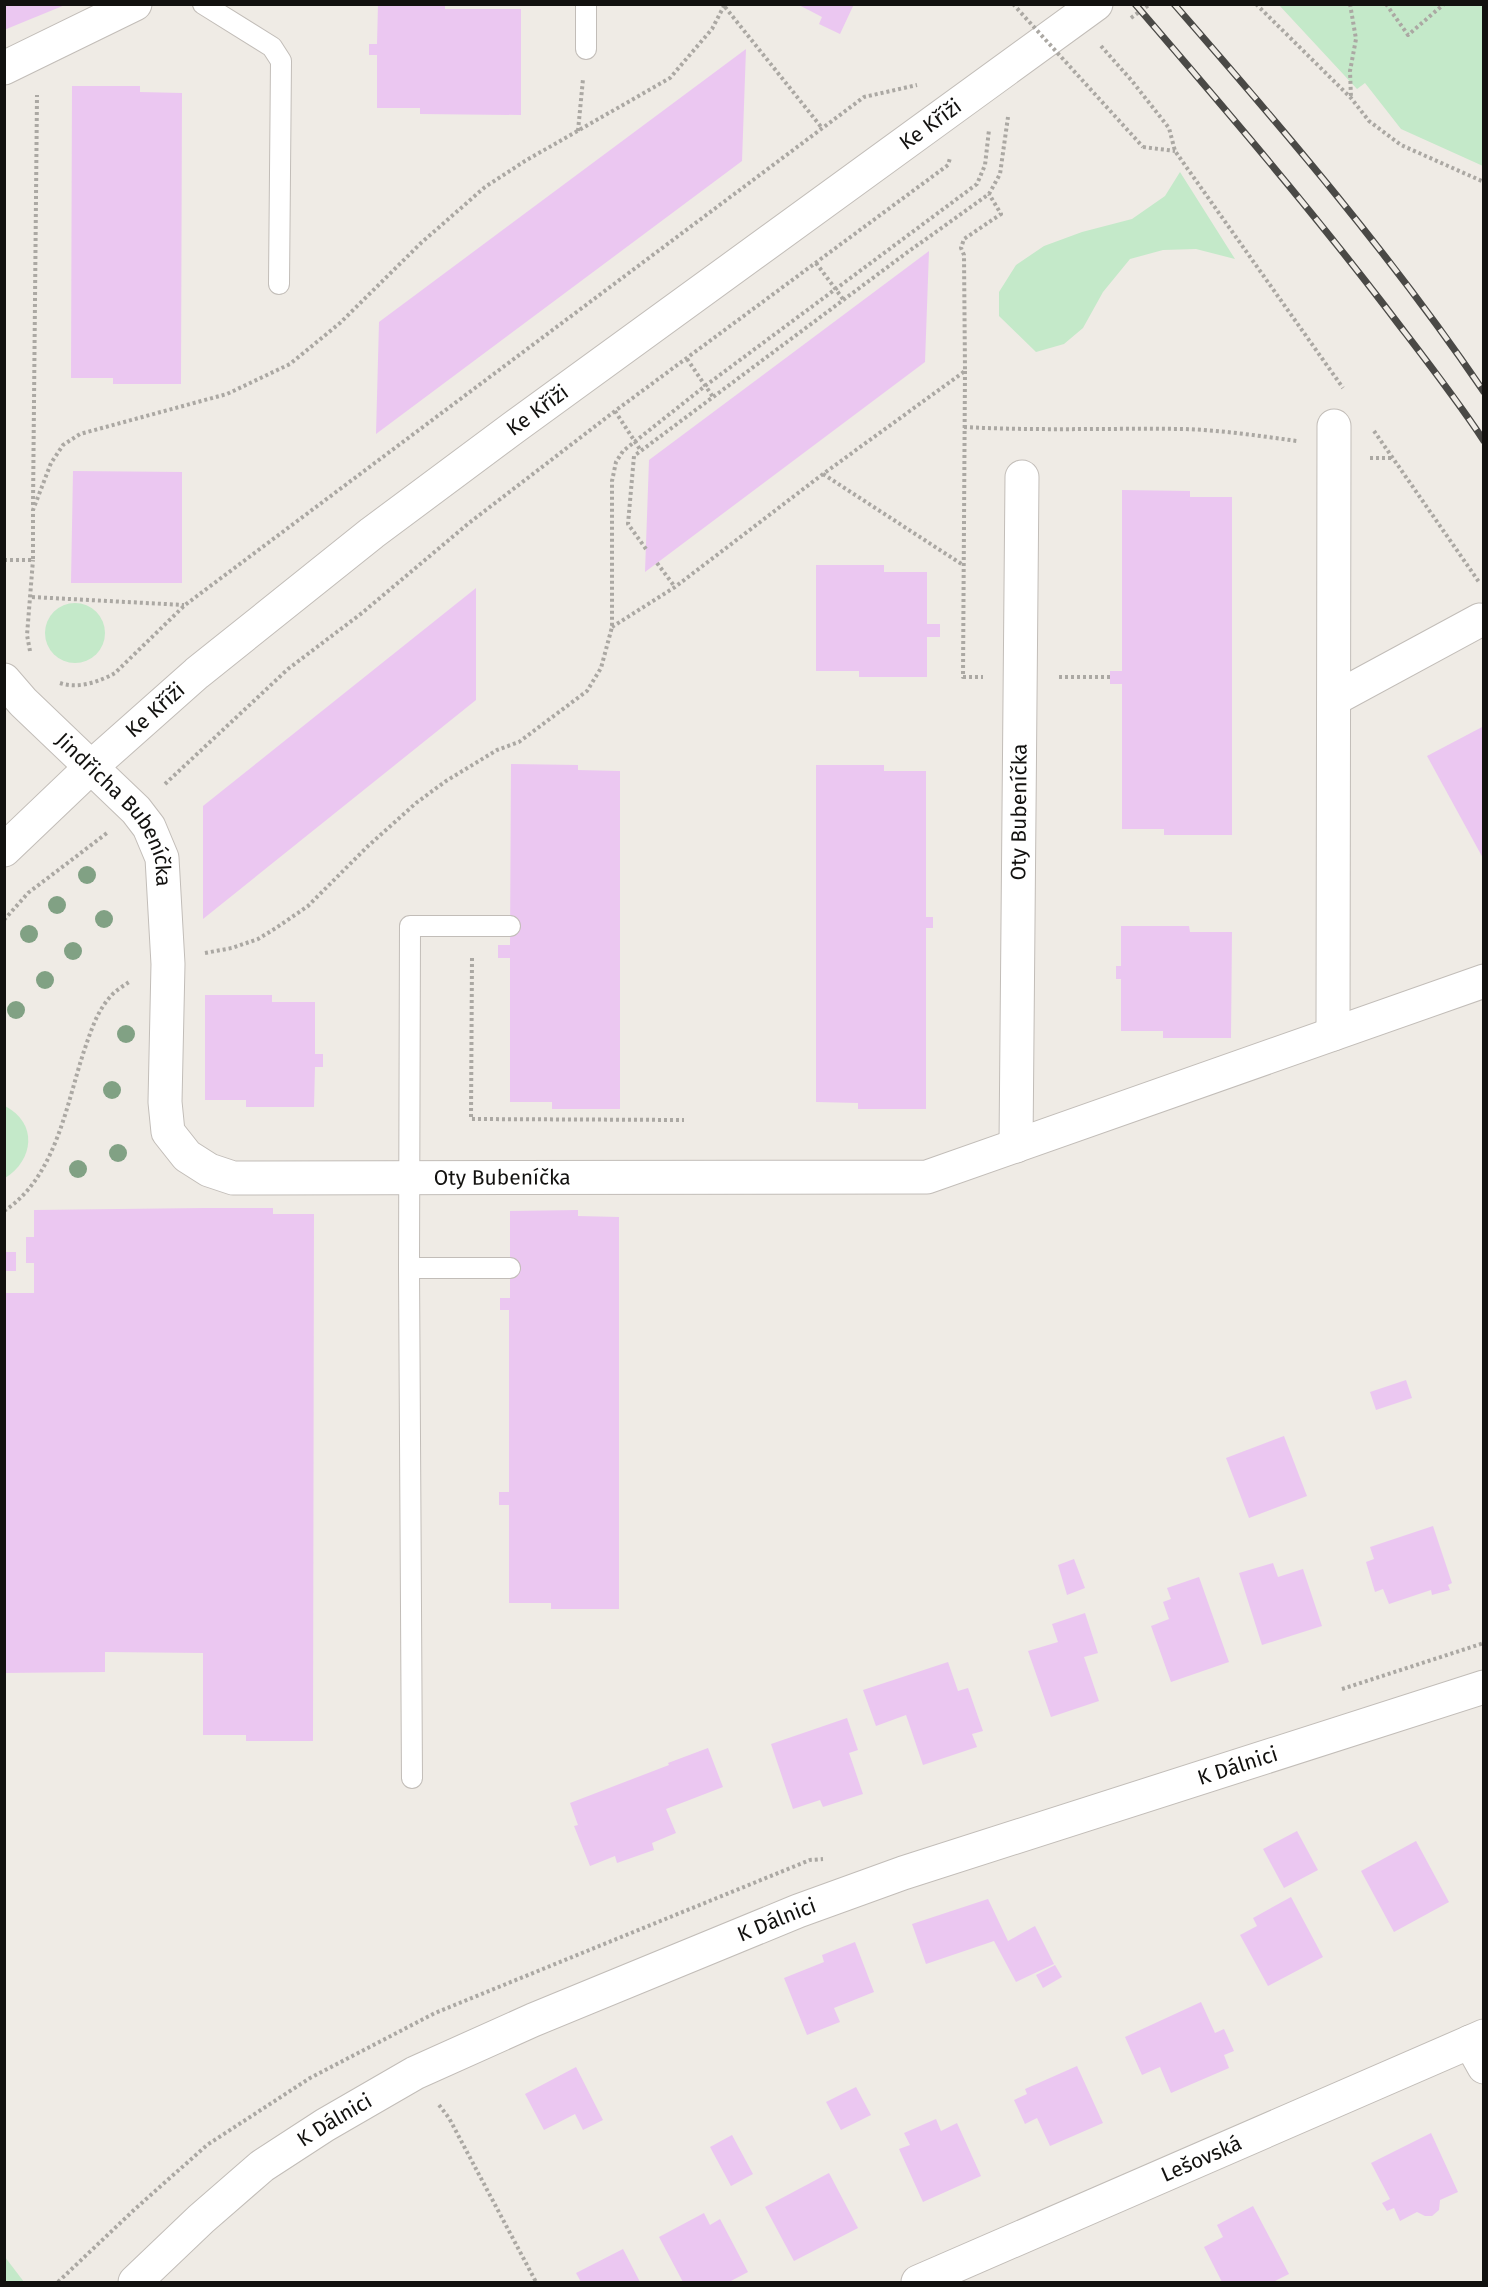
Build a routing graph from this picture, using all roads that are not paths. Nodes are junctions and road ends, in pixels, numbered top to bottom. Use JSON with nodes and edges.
{"nodes":[{"id":1,"x":135,"y":4,"type":"edge"},
{"id":2,"x":203,"y":4,"type":"edge"},
{"id":3,"x":586,"y":4,"type":"edge"},
{"id":4,"x":1096,"y":4,"type":"edge"},
{"id":5,"x":586,"y":49,"type":"road end"},
{"id":6,"x":4,"y":68,"type":"edge"},
{"id":7,"x":279,"y":284,"type":"dead end"},
{"id":8,"x":1334,"y":436,"type":"road end"},
{"id":9,"x":1022,"y":477,"type":"dead end"},
{"id":10,"x":1482,"y":605,"type":"edge"},
{"id":11,"x":4,"y":680,"type":"edge"},
{"id":12,"x":1334,"y":699,"type":"junction"},
{"id":13,"x":92,"y":767,"type":"junction"},
{"id":14,"x":4,"y":850,"type":"edge"},
{"id":15,"x":510,"y":926,"type":"dead end"},
{"id":16,"x":168,"y":964,"type":"joint"},
{"id":17,"x":1484,"y":981,"type":"edge"},
{"id":18,"x":1333,"y":1034,"type":"junction"},
{"id":19,"x":1016,"y":1146,"type":"junction"},
{"id":20,"x":409,"y":1178,"type":"junction"},
{"id":21,"x":409,"y":1268,"type":"junction"},
{"id":22,"x":510,"y":1268,"type":"dead end"},
{"id":23,"x":1484,"y":1686,"type":"edge"},
{"id":24,"x":412,"y":1778,"type":"dead end"},
{"id":25,"x":1479,"y":2048,"type":"edge"},
{"id":26,"x":135,"y":2283,"type":"edge"},
{"id":27,"x":918,"y":2283,"type":"edge"}],
"edges":[{"from":1,"to":6,"type":"street"},
{"from":2,"to":7,"type":"lane"},
{"from":3,"to":5,"type":"lane"},
{"from":4,"to":13,"type":"street","name":"Ke Kříži"},
{"from":8,"to":12,"type":"street"},
{"from":9,"to":19,"type":"street","name":"Oty Bubeníčka"},
{"from":10,"to":12,"type":"street"},
{"from":11,"to":13,"type":"street","name":"Jindřicha Bubeníčka"},
{"from":12,"to":18,"type":"street"},
{"from":13,"to":14,"type":"street","name":"Ke Kříži"},
{"from":13,"to":16,"type":"street","name":"Jindřicha Bubeníčka"},
{"from":15,"to":20,"type":"lane"},
{"from":16,"to":20,"type":"street","name":"Oty Bubeníčka"},
{"from":17,"to":18,"type":"street","name":"Oty Bubeníčka"},
{"from":18,"to":19,"type":"street","name":"Oty Bubeníčka"},
{"from":19,"to":20,"type":"street","name":"Oty Bubeníčka"},
{"from":20,"to":21,"type":"lane"},
{"from":21,"to":22,"type":"lane"},
{"from":21,"to":24,"type":"lane"},
{"from":23,"to":26,"type":"street","name":"K Dálnici"},
{"from":25,"to":27,"type":"street","name":"Lešovská"}]}
